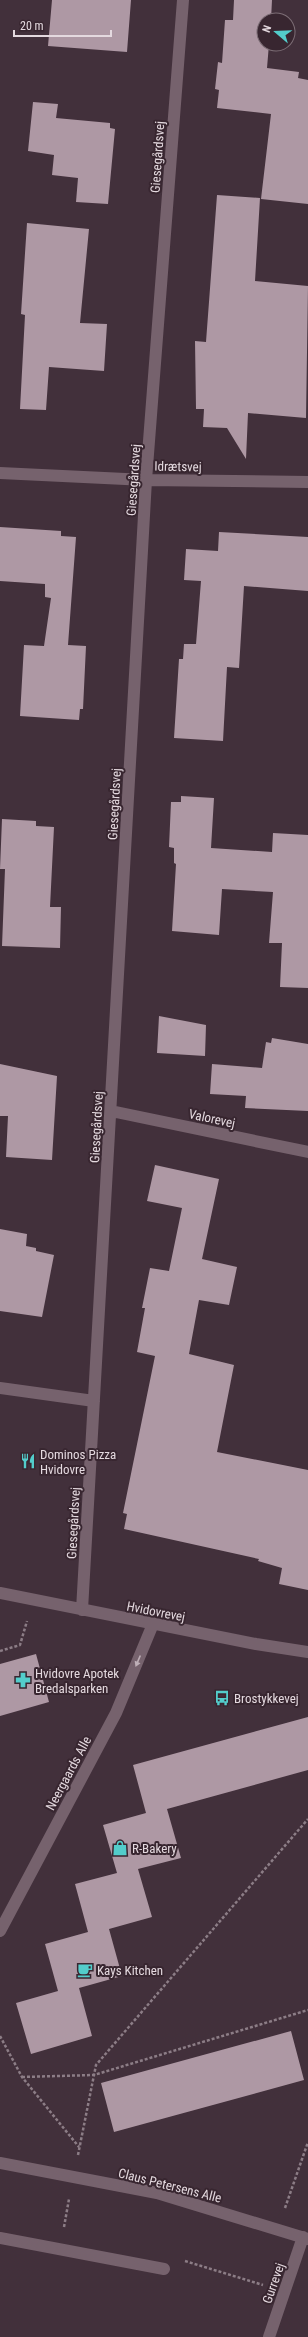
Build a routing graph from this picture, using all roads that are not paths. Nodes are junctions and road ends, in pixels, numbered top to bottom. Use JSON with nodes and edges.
{"nodes":[{"id":1,"x":183,"y":0,"type":"edge"},
{"id":2,"x":0,"y":473,"type":"edge"},
{"id":3,"x":146,"y":480,"type":"junction"},
{"id":4,"x":308,"y":482,"type":"edge"},
{"id":5,"x":110,"y":1111,"type":"junction"},
{"id":6,"x":308,"y":1152,"type":"edge"},
{"id":7,"x":0,"y":1388,"type":"edge"},
{"id":8,"x":94,"y":1401,"type":"junction"},
{"id":9,"x":0,"y":1593,"type":"edge"},
{"id":10,"x":82,"y":1610,"type":"junction"},
{"id":11,"x":152,"y":1624,"type":"junction"},
{"id":12,"x":308,"y":1652,"type":"edge"},
{"id":13,"x":0,"y":1931,"type":"edge"},
{"id":14,"x":0,"y":2163,"type":"edge"},
{"id":15,"x":0,"y":2238,"type":"edge"},
{"id":16,"x":305,"y":2238,"type":"edge"},
{"id":17,"x":164,"y":2269,"type":"road end"},
{"id":18,"x":269,"y":2337,"type":"edge"}],
"edges":[{"from":1,"to":3,"type":"street","name":"Giesegårdsvej"},
{"from":2,"to":3,"type":"street","name":"Idrætsvej"},
{"from":3,"to":4,"type":"street","name":"Idrætsvej"},
{"from":3,"to":5,"type":"street","name":"Giesegårdsvej"},
{"from":5,"to":6,"type":"street","name":"Valorevej"},
{"from":5,"to":8,"type":"street","name":"Giesegårdsvej"},
{"from":7,"to":8,"type":"street"},
{"from":8,"to":10,"type":"street","name":"Giesegårdsvej"},
{"from":9,"to":10,"type":"street","name":"Hvidovrevej"},
{"from":10,"to":11,"type":"street","name":"Hvidovrevej"},
{"from":11,"to":12,"type":"street","name":"Hvidovrevej"},
{"from":11,"to":13,"type":"street","name":"Neergaards Alle","one_way":true},
{"from":14,"to":16,"type":"street","name":"Claus Petersens Alle"},
{"from":15,"to":17,"type":"street"},
{"from":16,"to":18,"type":"street","name":"Gurrevej"}]}
